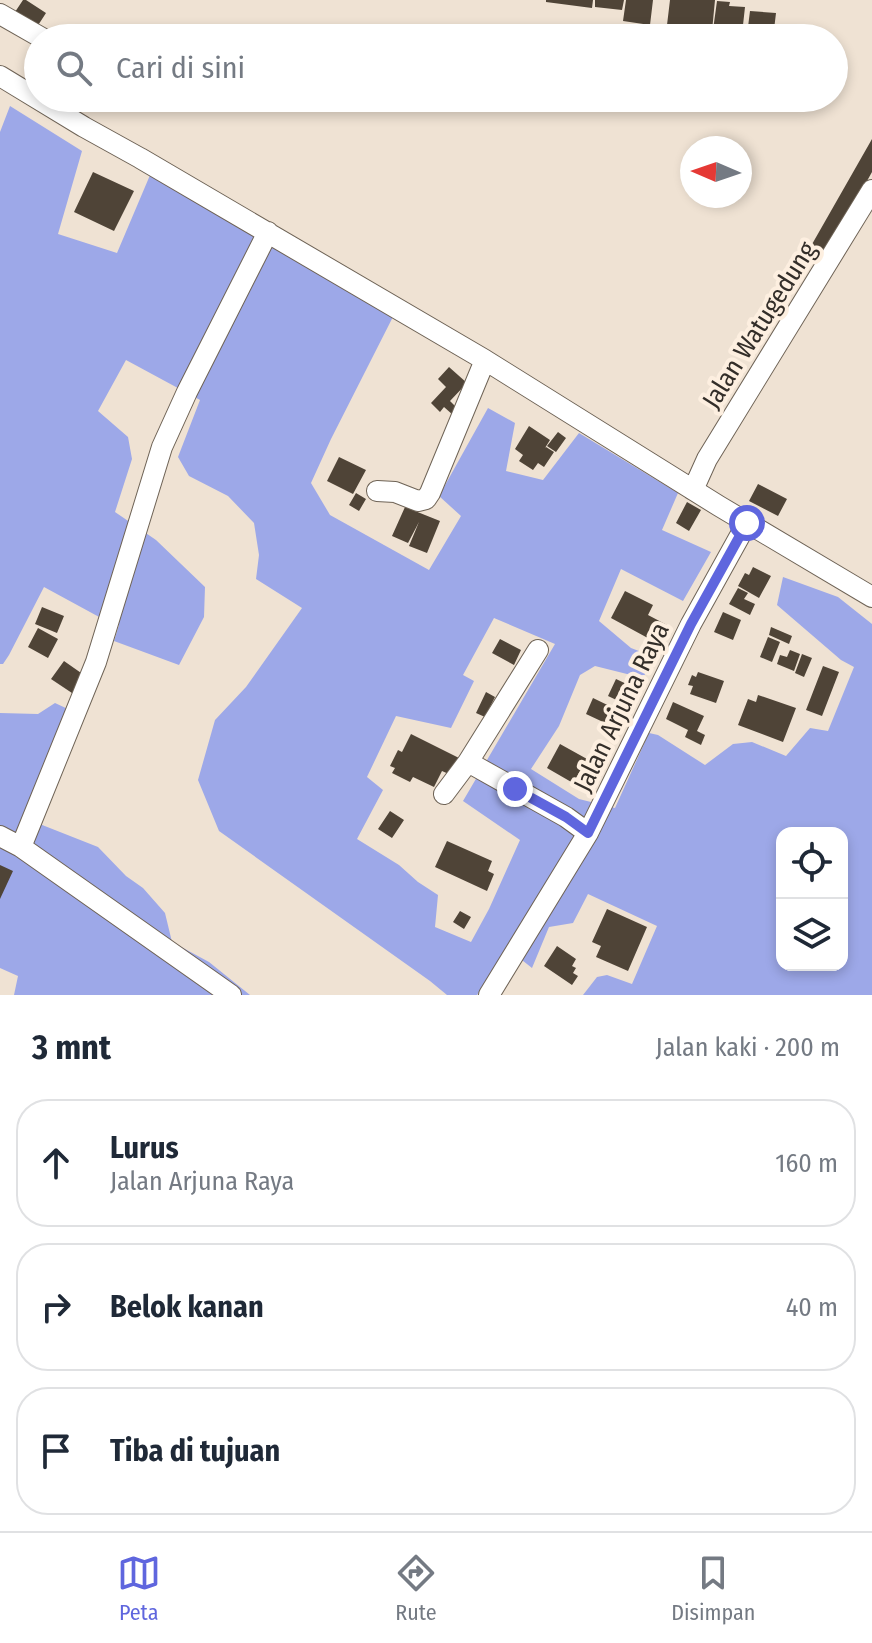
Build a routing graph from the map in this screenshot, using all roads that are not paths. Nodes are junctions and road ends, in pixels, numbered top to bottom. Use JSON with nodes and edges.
{"nodes":[{"id":1,"x":0,"y":14,"type":"edge"},
{"id":2,"x":24,"y":28,"type":"edge"},
{"id":3,"x":0,"y":76,"type":"edge"},
{"id":4,"x":24,"y":91,"type":"edge"},
{"id":5,"x":59,"y":112,"type":"edge"},
{"id":6,"x":872,"y":190,"type":"edge"},
{"id":7,"x":268,"y":232,"type":"junction"},
{"id":8,"x":485,"y":360,"type":"junction"},
{"id":9,"x":693,"y":490,"type":"junction"},
{"id":10,"x":377,"y":491,"type":"dead end"},
{"id":11,"x":747,"y":523,"type":"junction"},
{"id":12,"x":872,"y":597,"type":"edge"},
{"id":13,"x":538,"y":650,"type":"dead end"},
{"id":14,"x":468,"y":762,"type":"junction"},
{"id":15,"x":444,"y":794,"type":"dead end"},
{"id":16,"x":588,"y":833,"type":"junction"},
{"id":17,"x":0,"y":836,"type":"edge"},
{"id":18,"x":21,"y":847,"type":"junction"},
{"id":19,"x":231,"y":995,"type":"edge"},
{"id":20,"x":489,"y":995,"type":"edge"}],
"edges":[{"from":1,"to":2,"type":"street"},
{"from":3,"to":4,"type":"street"},
{"from":5,"to":7,"type":"street"},
{"from":6,"to":9,"type":"street","name":"Jalan Watugedung"},
{"from":7,"to":8,"type":"street"},
{"from":7,"to":18,"type":"street"},
{"from":8,"to":9,"type":"street"},
{"from":8,"to":10,"type":"street"},
{"from":9,"to":11,"type":"street"},
{"from":11,"to":12,"type":"street"},
{"from":11,"to":16,"type":"street","name":"Jalan Arjuna Raya"},
{"from":13,"to":14,"type":"street"},
{"from":14,"to":15,"type":"street"},
{"from":14,"to":16,"type":"street"},
{"from":16,"to":20,"type":"street","name":"Jalan Arjuna Raya"},
{"from":17,"to":18,"type":"street"},
{"from":18,"to":19,"type":"street"}]}
